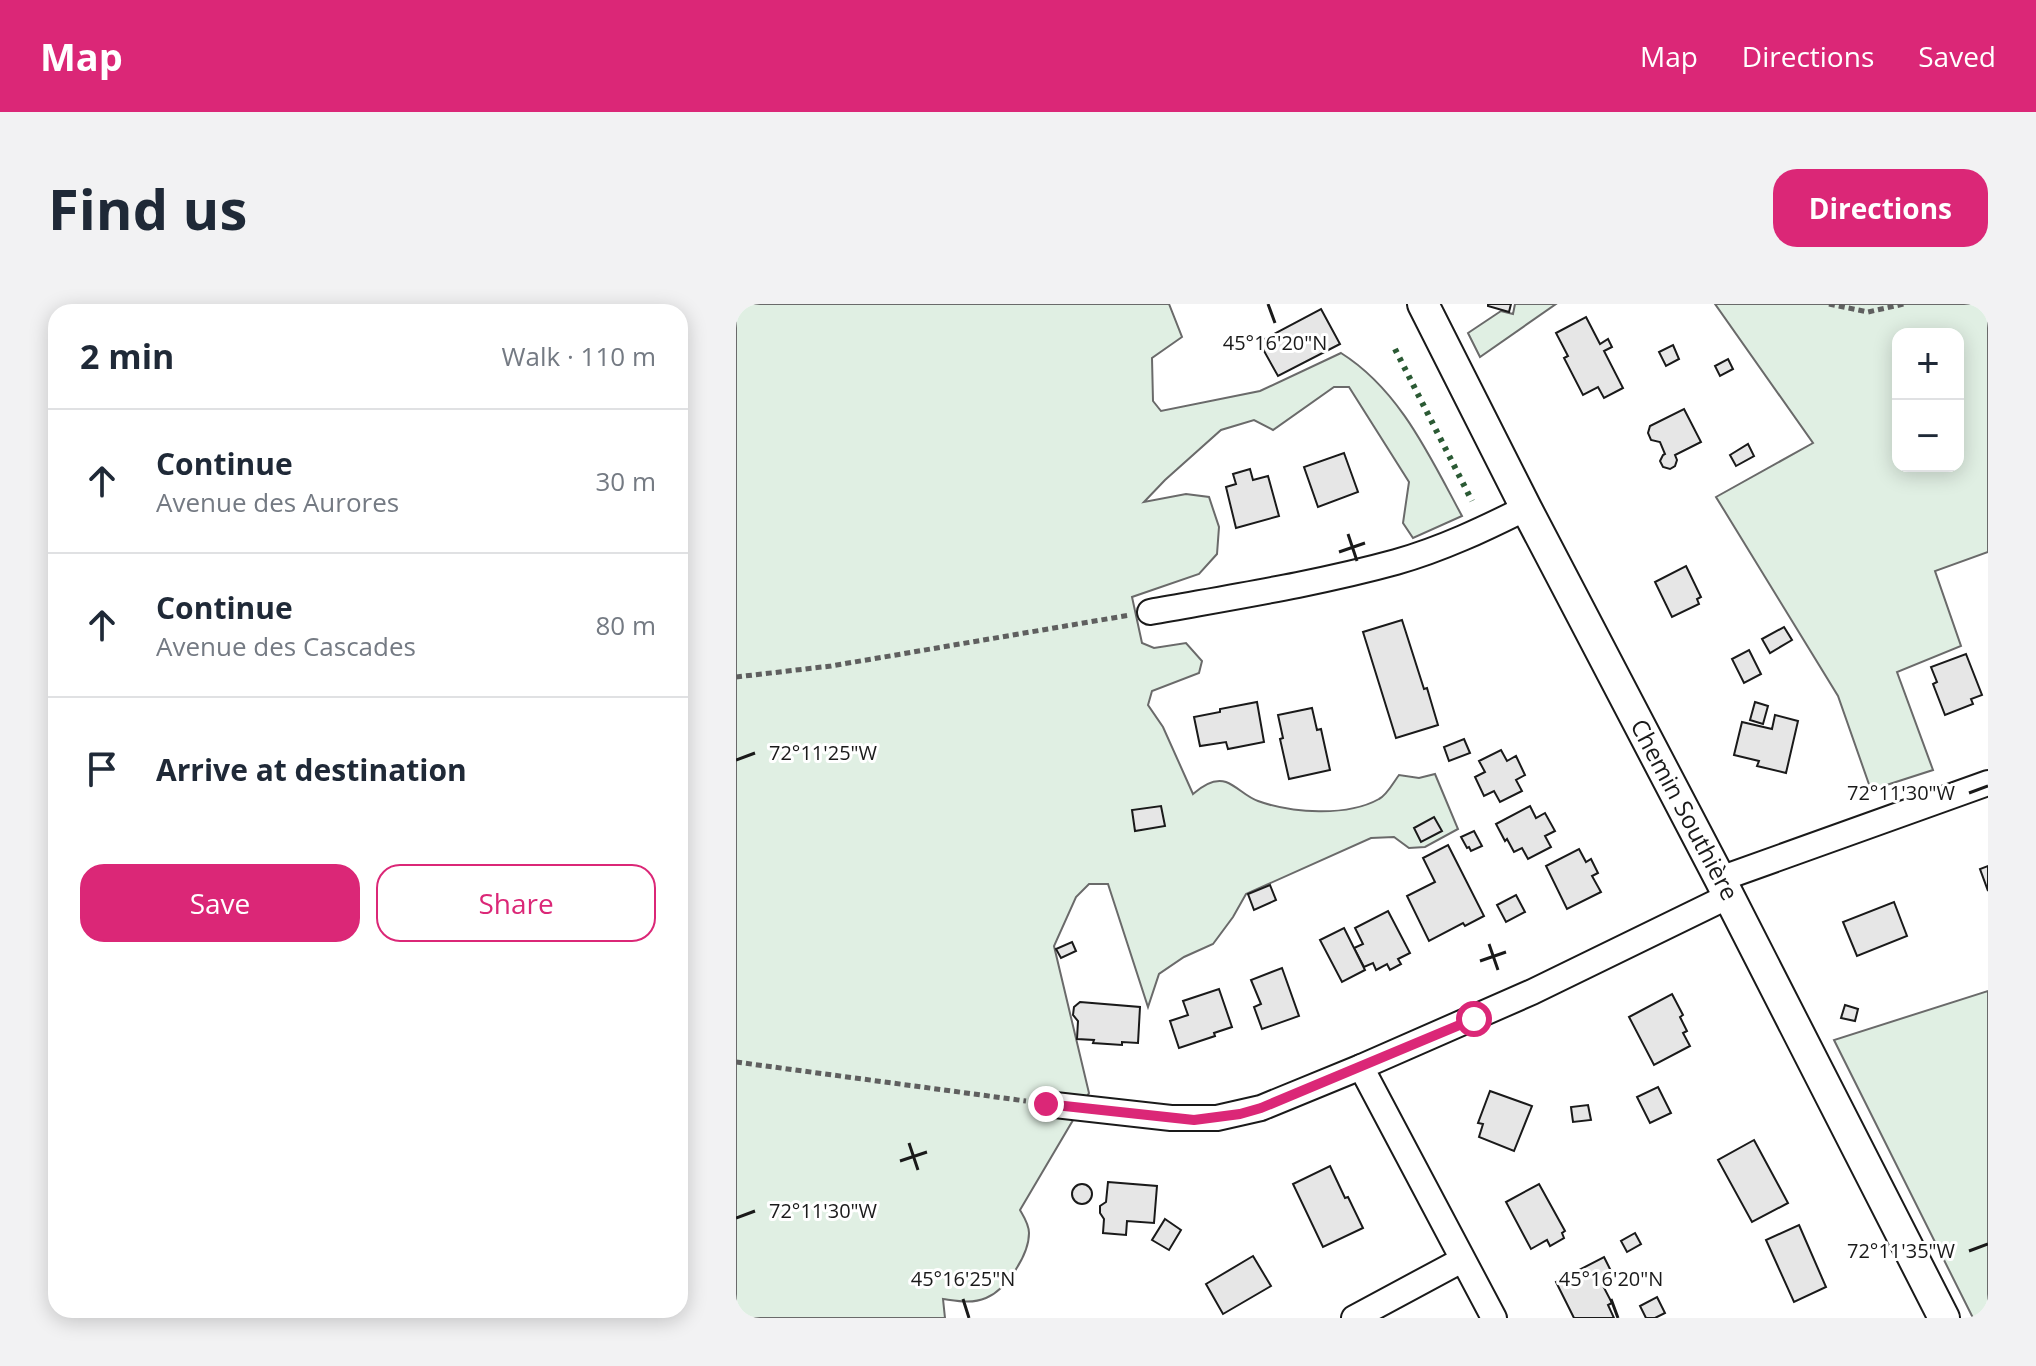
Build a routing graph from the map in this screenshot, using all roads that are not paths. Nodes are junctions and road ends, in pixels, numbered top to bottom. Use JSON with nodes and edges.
{"nodes":[{"id":1,"x":1423,"y":304,"type":"edge"},
{"id":2,"x":1526,"y":508,"type":"junction"},
{"id":3,"x":1150,"y":612,"type":"road end"},
{"id":4,"x":1988,"y":783,"type":"edge"},
{"id":5,"x":1725,"y":887,"type":"junction"},
{"id":6,"x":1361,"y":1067,"type":"junction"},
{"id":7,"x":1046,"y":1104,"type":"road end"},
{"id":8,"x":1462,"y":1260,"type":"junction"},
{"id":9,"x":1354,"y":1318,"type":"edge"},
{"id":10,"x":1494,"y":1318,"type":"edge"},
{"id":11,"x":1944,"y":1318,"type":"edge"}],
"edges":[{"from":1,"to":2,"type":"street","name":"Chemin Southière"},
{"from":2,"to":3,"type":"street"},
{"from":2,"to":5,"type":"street","name":"Chemin Southière"},
{"from":4,"to":5,"type":"street"},
{"from":5,"to":6,"type":"street"},
{"from":5,"to":11,"type":"street","name":"Chemin Southière"},
{"from":6,"to":7,"type":"street"},
{"from":6,"to":8,"type":"street"},
{"from":8,"to":9,"type":"street"},
{"from":8,"to":10,"type":"street"}]}
